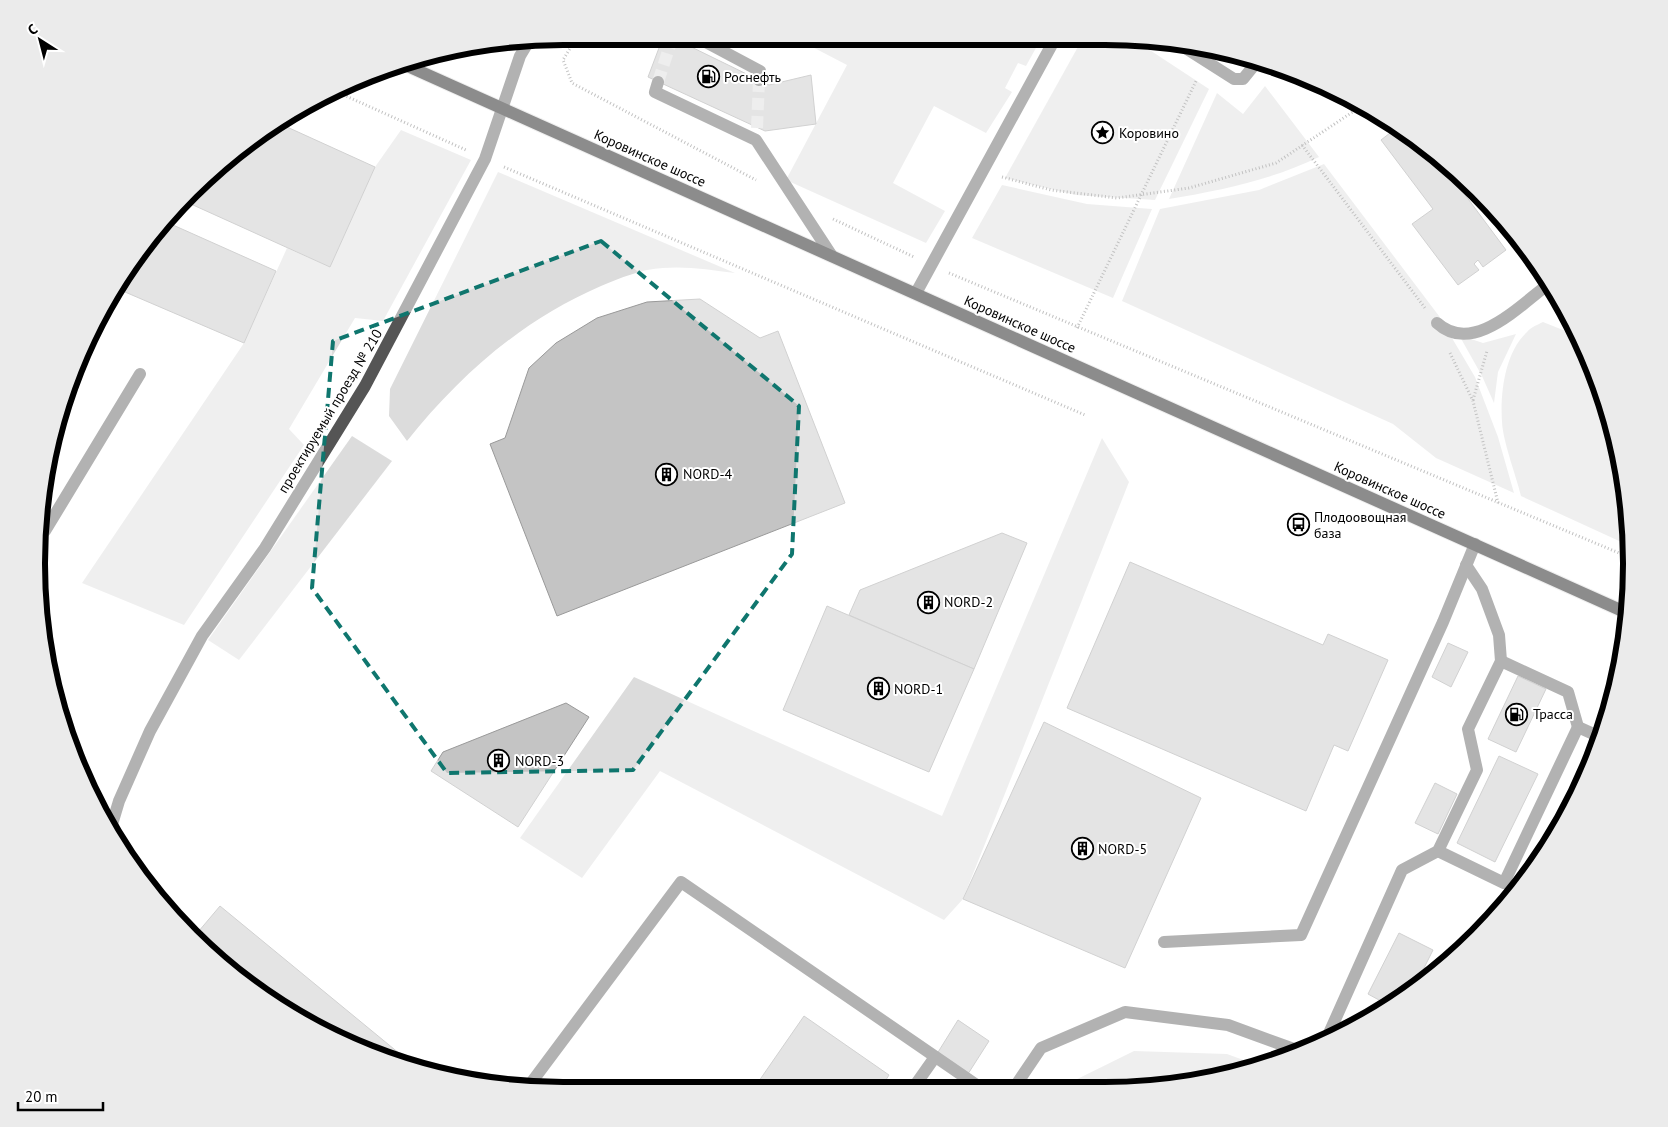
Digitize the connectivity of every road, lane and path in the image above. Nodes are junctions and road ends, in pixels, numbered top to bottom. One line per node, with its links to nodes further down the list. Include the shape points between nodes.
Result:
1 (572, 45): 16 (path, via 563,60 572,83)
2 (711, 45): 9 (street, via 760,71)
3 (1052, 45): 15 (street)
4 (525, 46): 12 (street, проектируемый проезд № 210)
5 (1193, 53): 6 (street)
6 (1205, 60): 7 (street, via 1234,79 1244,79); 17 (path)
7 (1253, 67)
8 (413, 68): 12 (main road, Коровинское шоссе)
9 (759, 80)
10 (658, 82): 19 (street, via 655,92 756,134)
11 (342, 94): 14 (path)
12 (502, 108): 14 (street, проектируемый проезд № 210); 19 (main road, Коровинское шоссе)
13 (1355, 109): 17 (path, via 1276,163 1189,188)
14 (485, 159): 28 (path); 37 (street, проектируемый проезд № 210, via 365,386 265,548 202,636 150,731)
15 (982, 172): 17 (path, via 1052,190 1117,198); 20 (street)
16 (762, 183)
17 (1143, 194): 25 (path)
18 (832, 218): 20 (path)
19 (832, 256): 22 (main road, Коровинское шоссе)
20 (931, 265): 22 (street); 25 (path)
21 (1544, 288): 24 (street)
22 (916, 293): 30 (main road, Коровинское шоссе)
23 (1437, 323): 24 (street, via 1456,335 1467,335)
24 (1494, 324): 27 (path)
25 (1077, 328): 31 (path)
26 (140, 374): 29 (street)
27 (1473, 401)
28 (1085, 414)
29 (46, 529)
30 (1475, 544): 32 (street); 33 (main road, Коровинское шоссе)
31 (1623, 555)
32 (1466, 565): 34 (street, via 1482,589 1499,635); 39 (street, via 1301,935)
33 (1621, 610)
34 (1501, 660): 35 (street, via 1568,692); 38 (street, via 1468,729 1477,770)
35 (1578, 727): 36 (street); 38 (street, via 1504,883)
36 (1594, 734)
37 (113, 821)
38 (1438, 852): 40 (street, via 1402,870)
39 (1164, 942)
40 (1330, 1031)
41 (1290, 1048): 46 (street, via 1228,1025 1126,1012 1041,1048)
42 (935, 1057): 43 (street, via 680,882); 44 (street); 45 (street)
43 (532, 1081)
44 (917, 1082)
45 (974, 1082)
46 (1018, 1082)

